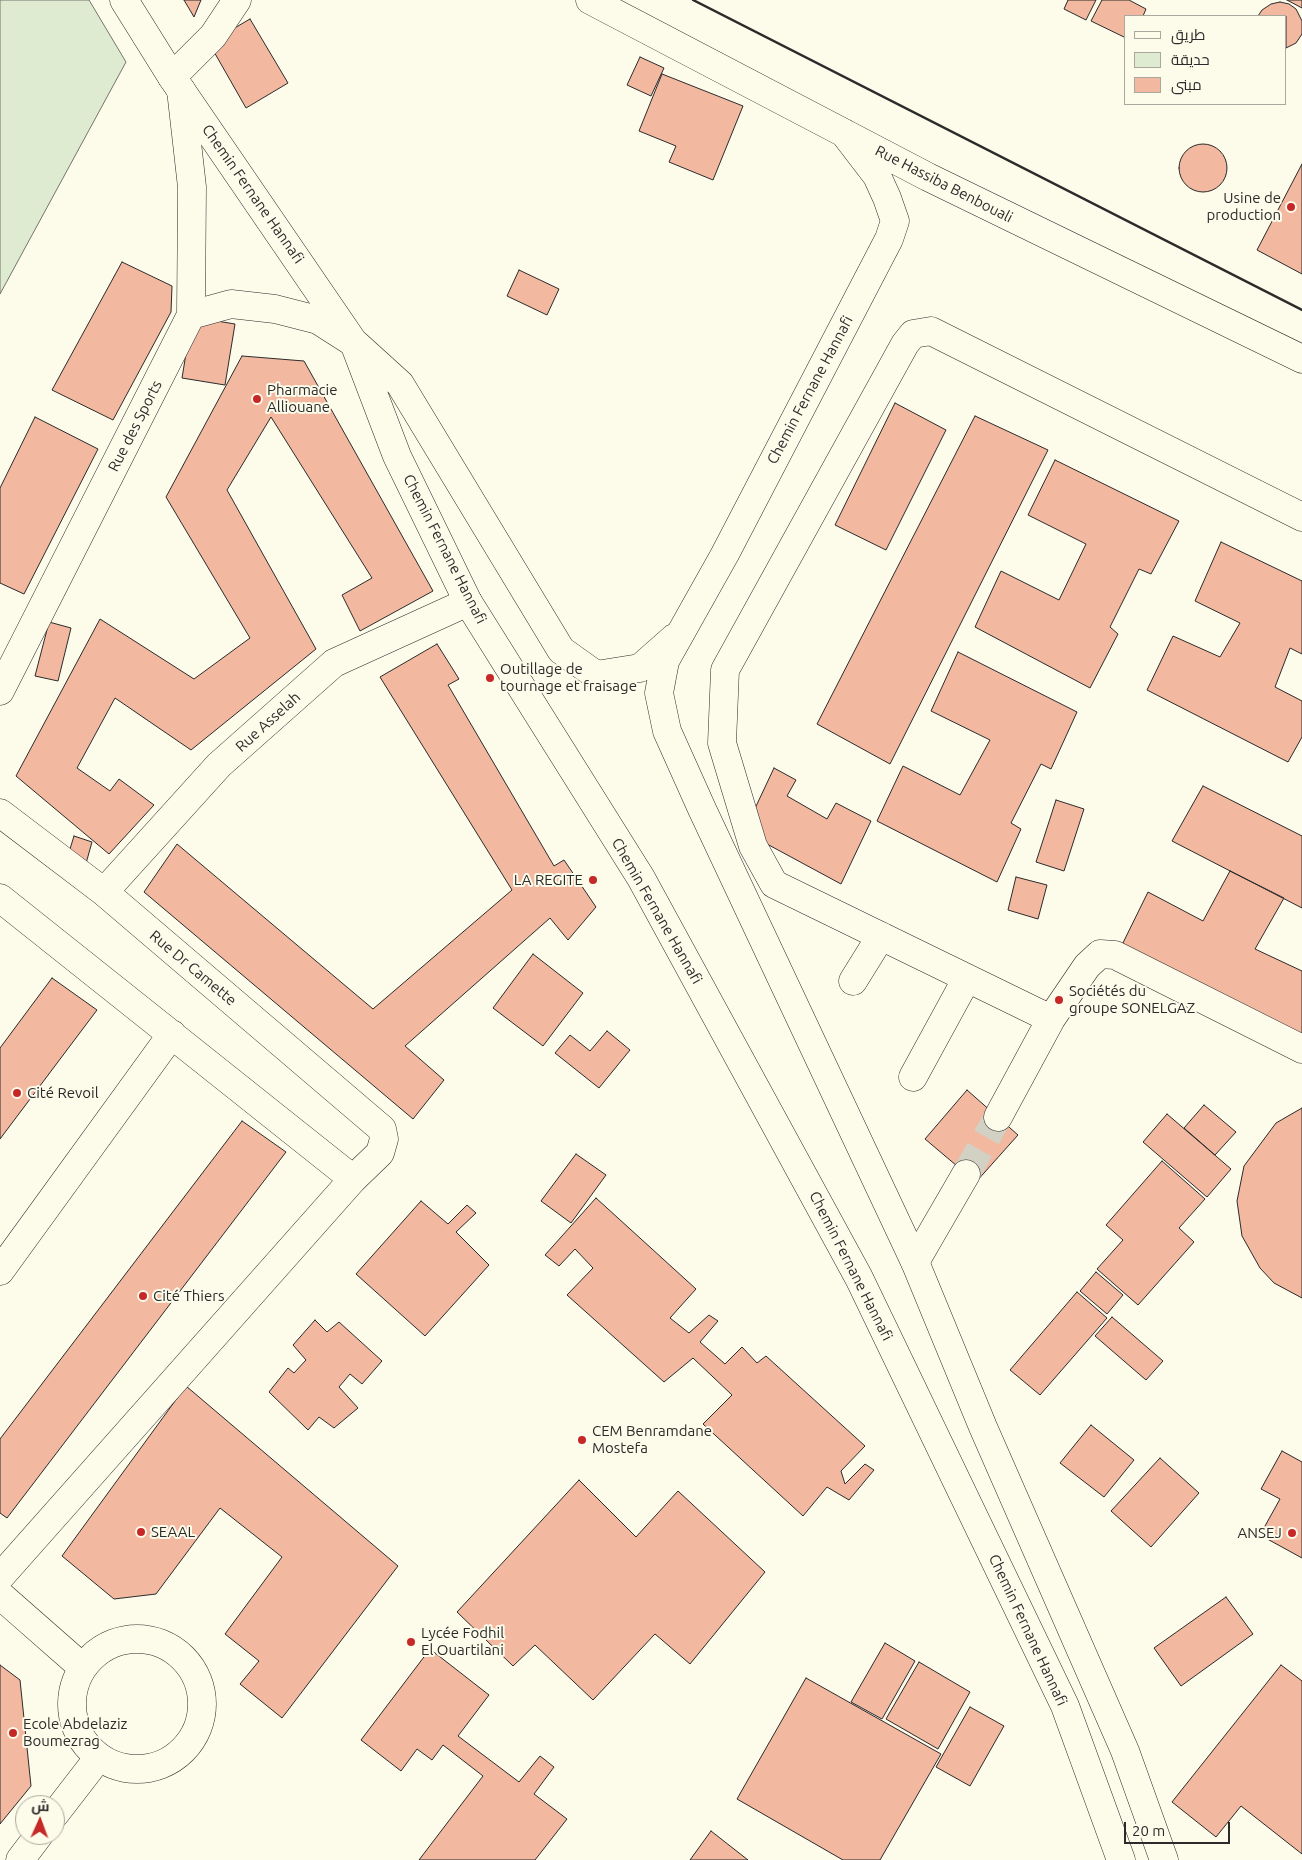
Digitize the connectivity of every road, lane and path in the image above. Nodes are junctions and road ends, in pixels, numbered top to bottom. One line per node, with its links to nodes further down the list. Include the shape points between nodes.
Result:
1 (124, 0): 4 (main road, Chemin Fernane Hannafi)
2 (237, 0): 4 (main road)
3 (590, 0): 5 (main road, Rue Hassiba Benbouali)
4 (176, 84): 6 (main road, via 192,187); 7 (main road, Chemin Fernane Hannafi)
5 (844, 133): 8 (main road, Rue Hassiba Benbouali, via 937,182); 11 (main road, Chemin Fernane Hannafi, via 877,176 895,221 889,239 725,554)
6 (191, 315): 7 (main road, via 231,304 274,310 318,320); 12 (main road, Rue des Sports)
7 (354, 343): 10 (main road, Chemin Fernane Hannafi, via 397,456); 11 (main road, via 400,384 561,650 596,675 640,668)
8 (1302, 359)
9 (1302, 517): 16 (main road, via 930,331 913,334 725,670 723,687 722,742 753,846 774,884)
10 (468, 602): 14 (main road, Rue Asselah, via 334,663 219,766); 35 (main road, Chemin Fernane Hannafi, via 641,878 859,1278 1065,1706)
11 (681, 632): 26 (main road, Chemin Fernane Hannafi, via 665,661 659,693 667,731)
12 (0, 691)
13 (0, 813): 14 (main road, Rue Dr Camette)
14 (104, 892): 25 (main road, Rue Dr Camette, via 382,1129 384,1139 380,1153)
15 (0, 898): 20 (main road)
16 (881, 936): 17 (main road); 18 (main road)
17 (967, 978): 19 (main road); 22 (main road)
18 (854, 981)
19 (1051, 1019): 21 (main road, via 1087,966 1100,954 1115,955); 23 (main road)
20 (172, 1034): 25 (main road); 27 (main road)
21 (1302, 1049)
22 (914, 1077)
23 (998, 1117)
24 (966, 1174): 26 (main road)
25 (353, 1179): 28 (main road)
26 (914, 1262): 36 (main road, Chemin Fernane Hannafi, via 1125,1751)
27 (0, 1271)
28 (0, 1577)
29 (0, 1595): 30 (main road)
30 (82, 1667): 31 (main road, via 71,1697 73,1720 89,1748); 31 (main road, via 98,1650 112,1643 134,1638 157,1641 188,1662 202,1694 201,1717 192,1740 176,1756 156,1767 142,1769 119,1767)
31 (99, 1757): 32 (main road)
32 (65, 1801)
33 (31, 1845): 34 (main road)
34 (20, 1860)
35 (1122, 1860)
36 (1164, 1860)

